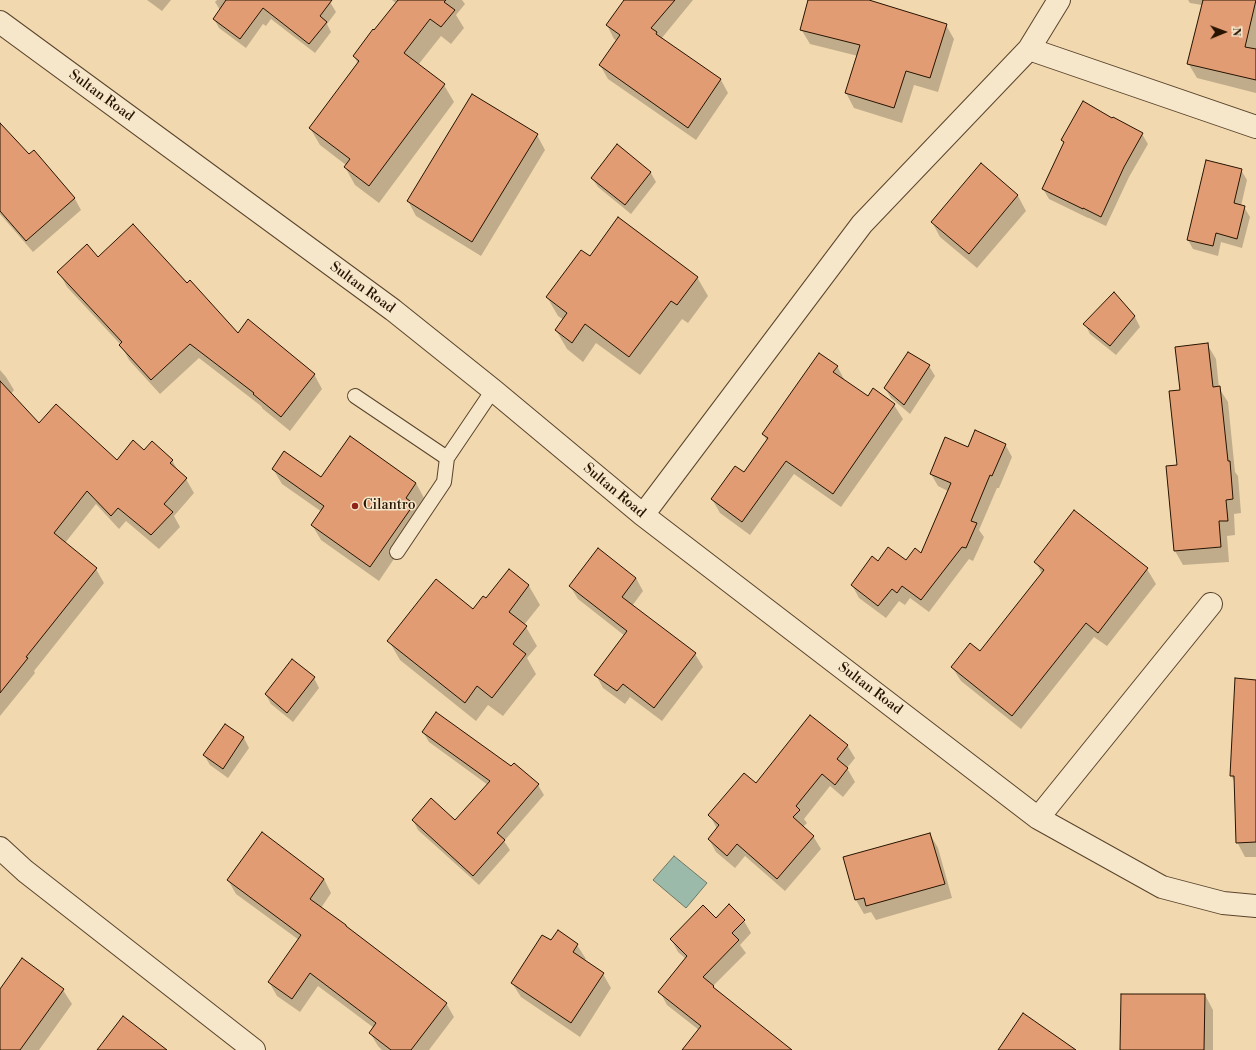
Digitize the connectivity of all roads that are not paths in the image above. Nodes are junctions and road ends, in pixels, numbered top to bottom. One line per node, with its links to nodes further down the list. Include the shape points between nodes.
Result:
1 (1059, 0): 3 (street)
2 (0, 22): 5 (street, Sultan Road, via 393,310)
3 (1028, 49): 4 (street); 8 (street, via 862,224)
4 (1256, 127)
5 (493, 390): 7 (lane); 8 (street, Sultan Road)
6 (355, 396): 7 (lane)
7 (447, 458): 9 (lane, via 444,482)
8 (643, 515): 11 (street, Sultan Road)
9 (398, 552)
10 (1212, 604): 11 (street)
11 (1038, 818): 13 (street, Sultan Road, via 1162,887 1223,903)
12 (0, 848): 14 (street)
13 (1256, 906)
14 (254, 1050)

